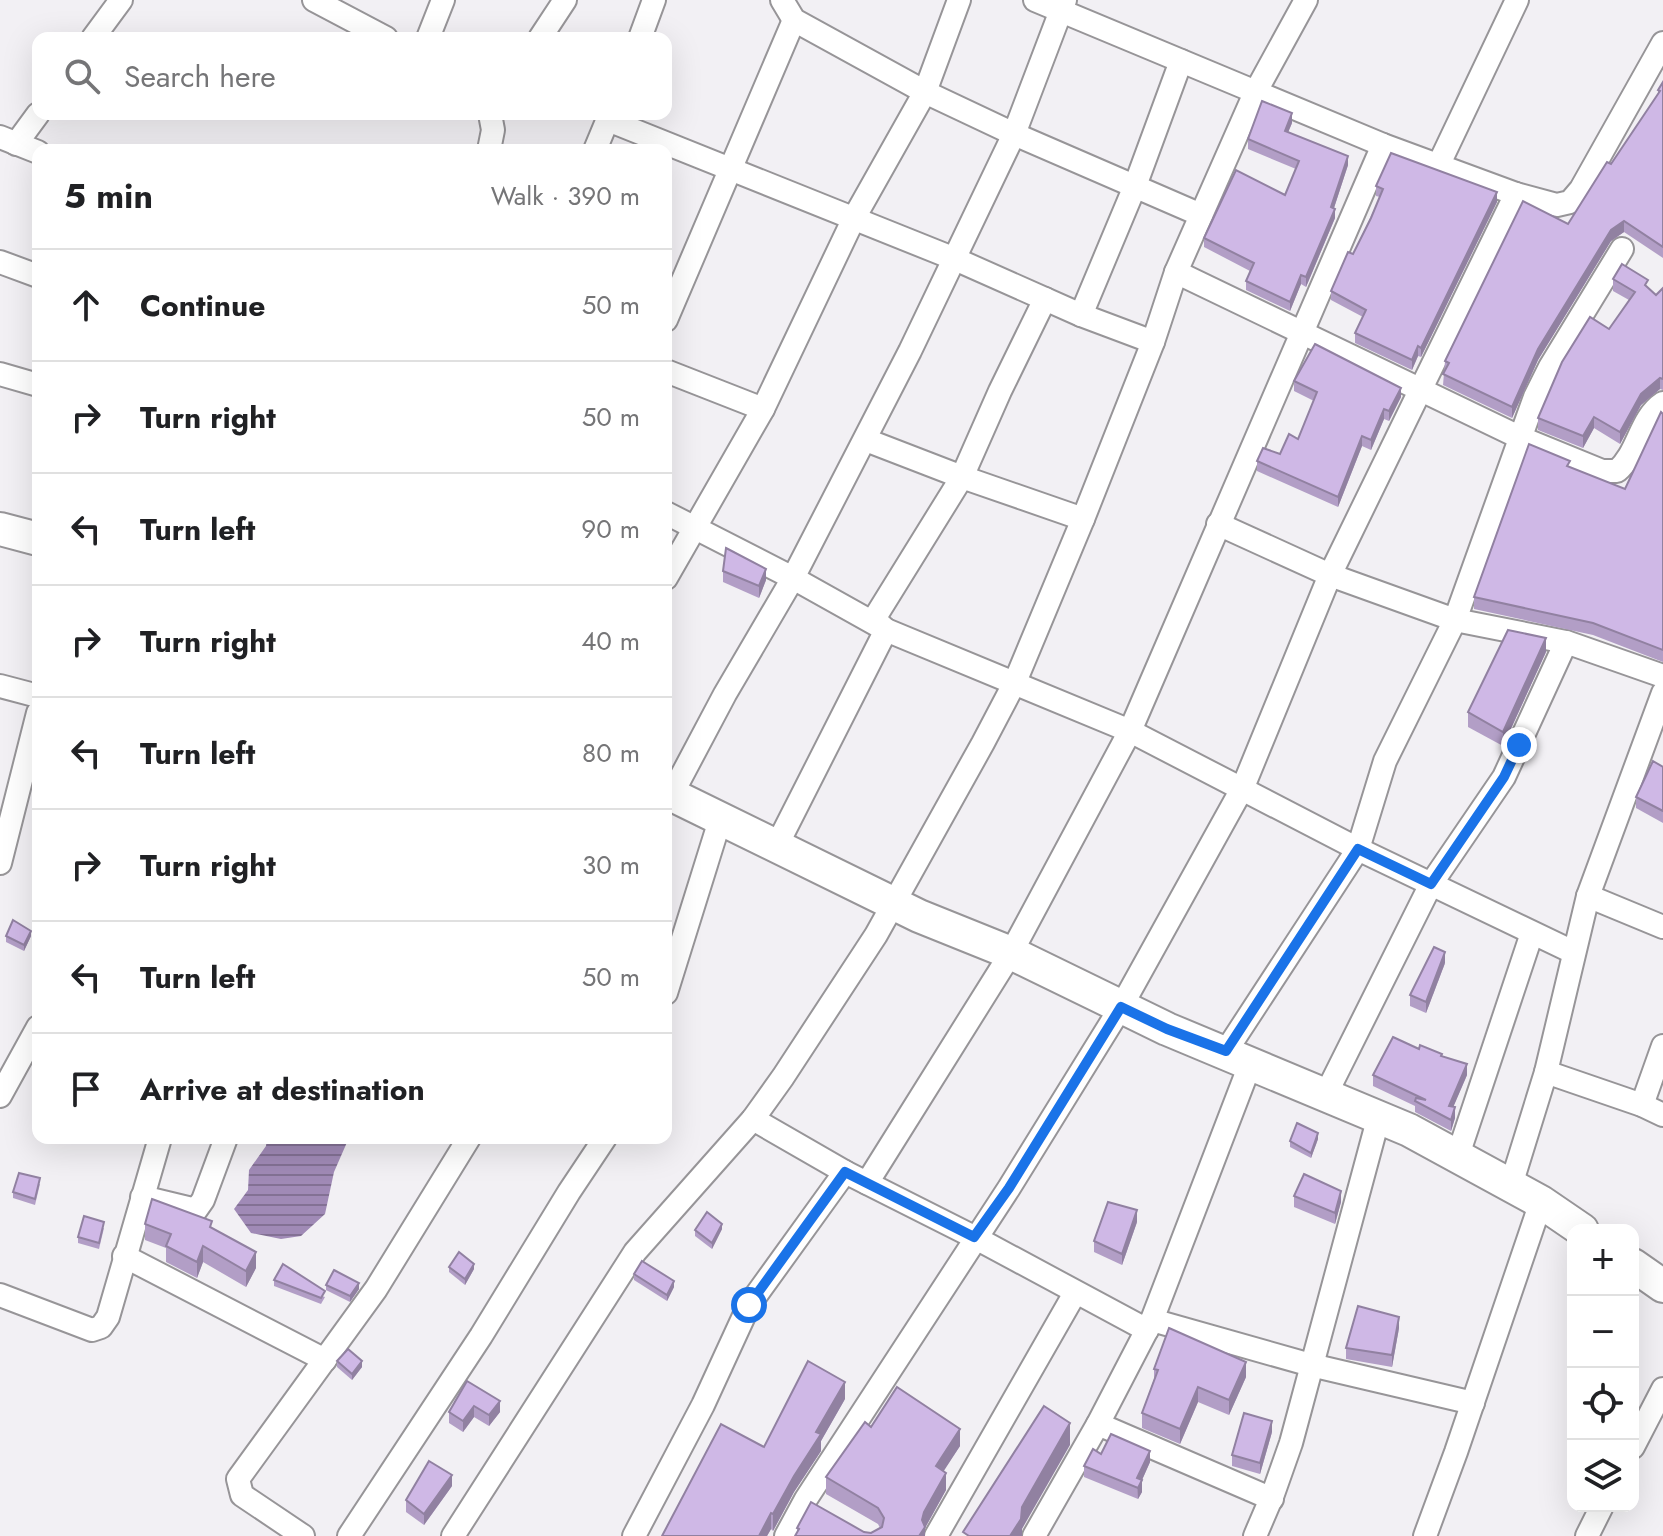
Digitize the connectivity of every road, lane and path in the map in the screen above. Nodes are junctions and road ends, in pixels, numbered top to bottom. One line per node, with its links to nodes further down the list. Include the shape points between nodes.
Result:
1 (121, 0): 13 (street)
2 (314, 0): 14 (street)
3 (443, 0): 15 (street)
4 (565, 0): 16 (street)
5 (654, 0): 17 (street)
6 (782, 0): 12 (street)
7 (959, 0): 20 (street)
8 (1035, 0): 11 (street)
9 (1306, 0): 21 (street)
10 (1517, 0): 32 (street)
11 (1062, 6): 19 (street); 26 (street)
12 (794, 20): 20 (street); 33 (street)
13 (97, 32)
14 (375, 32)
15 (430, 32)
16 (544, 32)
17 (642, 32)
18 (1663, 43): 35 (street, via 1570,202 1557,205)
19 (1181, 61): 21 (street); 34 (street)
20 (925, 92): 26 (street); 37 (street)
21 (1255, 93): 30 (street); 36 (street)
22 (32, 119): 27 (street)
23 (491, 120): 28 (street)
24 (608, 120): 29 (street)
25 (616, 120): 33 (street)
26 (1014, 134): 34 (street); 39 (street)
27 (8, 140): 31 (street)
28 (490, 144)
29 (598, 144)
30 (1383, 145): 32 (street); 46 (street)
31 (32, 150)
32 (1438, 166): 35 (street)
33 (731, 168): 37 (street); 44 (street)
34 (1135, 186): 36 (street); 45 (street)
35 (1516, 194): 51 (street)
36 (1201, 215): 41 (street)
37 (854, 218): 39 (street); 53 (street)
38 (1622, 249): 54 (street, via 1550,367)
39 (955, 259): 43 (street); 55 (street)
40 (0, 262): 42 (street)
41 (1176, 272): 46 (street); 47 (street)
42 (32, 274)
43 (1045, 299): 45 (street); 56 (street)
44 (672, 306)
45 (1081, 315): 47 (street)
46 (1302, 334): 51 (street); 59 (street)
47 (1153, 342): 58 (street)
48 (672, 373): 53 (street)
49 (0, 374): 50 (street)
50 (32, 383)
51 (1419, 388): 54 (street); 64 (street)
52 (1663, 403): 54 (street, via 1644,423 1634,449 1617,471 1602,471)
53 (763, 409): 60 (street)
54 (1519, 437): 66 (street)
55 (866, 440): 56 (street); 65 (street)
56 (962, 477): 58 (street); 67 (street, via 874,619)
57 (672, 516): 60 (street)
58 (1083, 519): 70 (street)
59 (1218, 524): 64 (street); 74 (street)
60 (693, 527): 63 (street); 65 (street)
61 (0, 529): 62 (street)
62 (32, 537)
63 (672, 567)
64 (1330, 575): 66 (street); 76 (street)
65 (793, 578): 67 (street); 77 (street)
66 (1455, 620): 68 (street); 82 (street, via 1385,761)
67 (886, 630): 70 (street); 81 (street)
68 (1566, 642): 69 (street); 84 (street, via 1504,777)
69 (1663, 676)
70 (1015, 682): 74 (street); 86 (street)
71 (0, 686): 73 (street)
72 (1663, 693): 85 (street)
73 (32, 694)
74 (1130, 731): 76 (street); 90 (street)
75 (32, 733): 80 (street)
76 (1243, 787): 82 (street); 92 (street)
77 (672, 788)
78 (672, 795): 79 (street)
79 (720, 820): 81 (street); 91 (street)
80 (5, 824): 83 (street)
81 (776, 847): 86 (street)
82 (1358, 849): 84 (street); 95 (street)
83 (0, 863)
84 (1431, 884): 88 (street); 97 (street)
85 (1588, 896): 87 (street); 89 (street)
86 (893, 903): 90 (street); 102 (street)
87 (1663, 927)
88 (1532, 933): 89 (street); 107 (street)
89 (1573, 952): 96 (street)
90 (1011, 953): 92 (street); 109 (street)
91 (672, 974)
92 (1121, 1007): 95 (street); 114 (street)
93 (32, 1038): 98 (street)
94 (1663, 1046): 99 (street)
95 (1238, 1057): 97 (street); 120 (street)
96 (1546, 1072): 99 (street); 110 (street)
97 (1326, 1094): 101 (street)
98 (0, 1096)
99 (1642, 1105): 100 (street)
100 (1663, 1115)
101 (1379, 1116): 107 (street); 122 (street)
102 (753, 1119): 108 (street); 132 (street, via 635,1252)
103 (158, 1144): 111 (street)
104 (224, 1144): 111 (street, via 196,1210)
105 (459, 1144): 121 (street, via 445,1180)
106 (601, 1144): 131 (street)
107 (1458, 1155): 110 (street)
108 (845, 1172): 109 (street); 133 (street, via 749,1305)
109 (867, 1183): 114 (street)
110 (1511, 1185): 112 (street)
111 (142, 1197): 115 (street)
112 (1541, 1202): 113 (street); 124 (street)
113 (1573, 1224)
114 (974, 1237): 118 (street); 134 (street, via 812,1503)
115 (124, 1256): 119 (street, via 108,1317 92,1330); 121 (street)
116 (1639, 1269): 117 (street)
117 (1663, 1286)
118 (1075, 1293): 120 (street); 135 (street)
119 (0, 1295)
120 (1149, 1325): 122 (street); 125 (street)
121 (325, 1360): 130 (street, via 238,1479 242,1495)
122 (1311, 1365): 124 (street); 127 (street)
123 (1663, 1389): 126 (street)
124 (1473, 1403): 137 (street)
125 (1098, 1424): 127 (street); 129 (street)
126 (1637, 1440)
127 (1272, 1499): 136 (street)
128 (1599, 1512): 138 (street)
129 (1038, 1535)
130 (303, 1536)
131 (349, 1536)
132 (453, 1536)
133 (634, 1536)
134 (786, 1536)
135 (936, 1536)
136 (1255, 1536)
137 (1425, 1536)
138 (1587, 1536)

